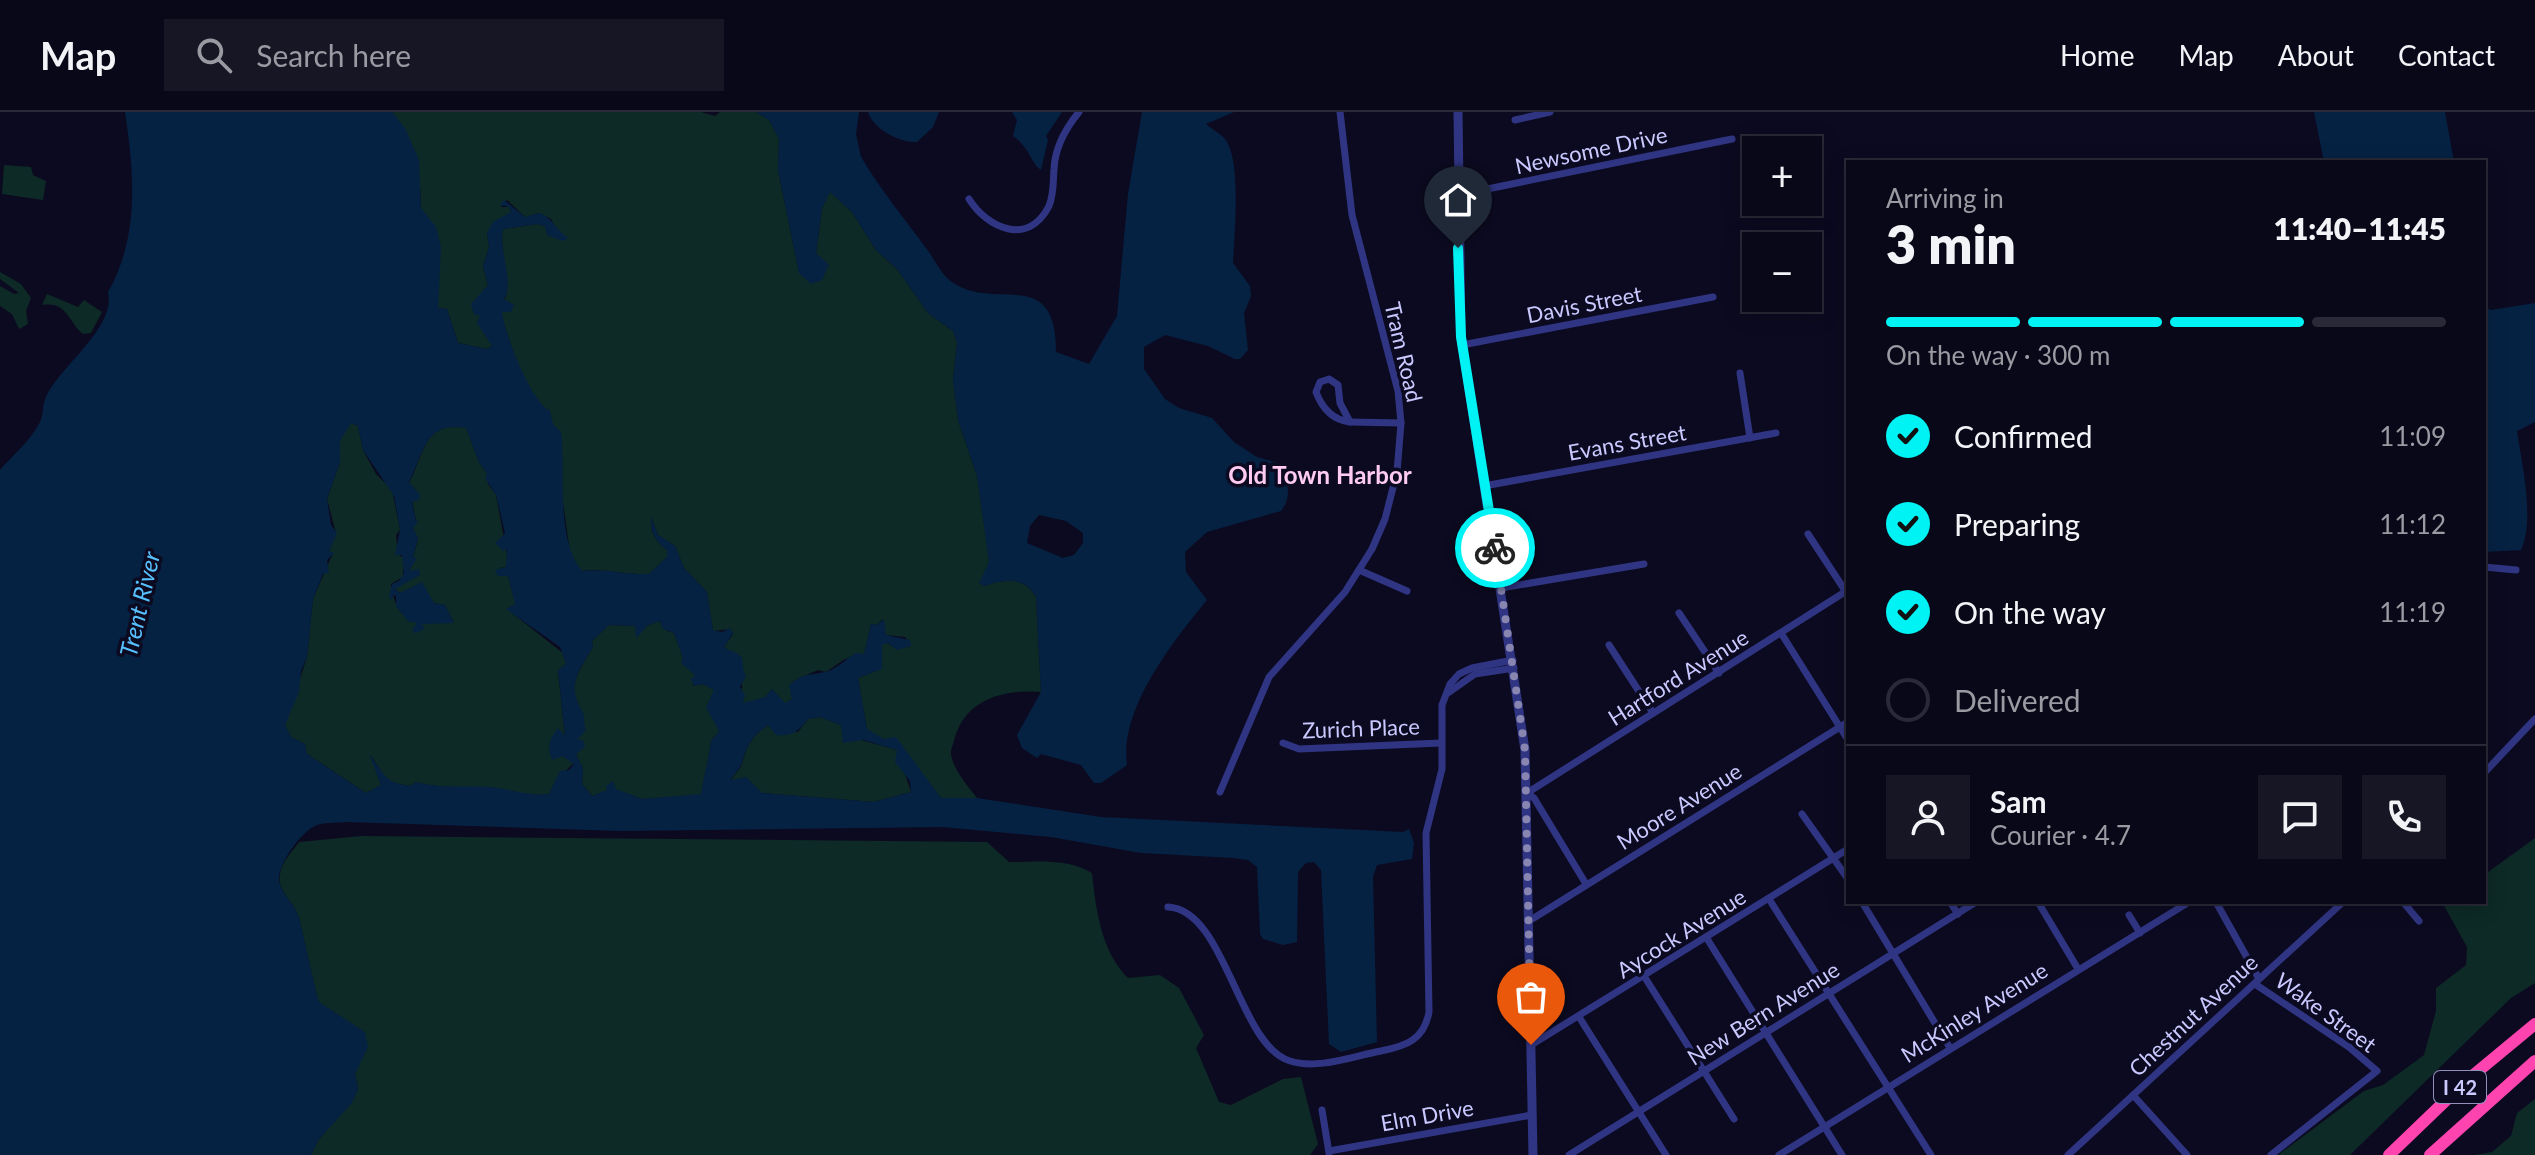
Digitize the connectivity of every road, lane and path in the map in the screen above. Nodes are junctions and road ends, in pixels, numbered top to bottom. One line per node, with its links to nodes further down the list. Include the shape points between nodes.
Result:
1 (1079, 112): 8 (street, via 1061,139 1050,203 1037,220 1016,229 997,227 980,216)
2 (1340, 112): 13 (street, Tram Road, via 1352,215 1395,375)
3 (1458, 112): 7 (street)
4 (1550, 112): 5 (street)
5 (1515, 120)
6 (1732, 139): 7 (street, Newsome Drive)
7 (1458, 195): 10 (street)
8 (969, 199)
9 (1713, 297): 10 (street, Davis Street)
10 (1462, 345): 16 (street)
11 (1740, 373): 15 (street)
12 (1350, 422): 12 (street, via 1337,420 1320,402 1320,382 1329,379 1338,385); 13 (street)
13 (1401, 423): 20 (street, Tram Road, via 1389,503)
14 (1776, 433): 15 (street, Evans Street)
15 (1750, 438): 16 (street, Evans Street)
16 (1484, 486): 22 (street)
17 (1808, 534): 23 (street)
18 (1644, 564): 22 (street)
19 (2486, 567): 21 (street)
20 (1359, 570): 24 (street); 39 (street, Tram Road, via 1269,677)
21 (2516, 570)
22 (1501, 588): 29 (street)
23 (1846, 590)
24 (1407, 591)
25 (1846, 592): 27 (street, Hartford Avenue)
26 (1679, 613): 30 (street)
27 (1781, 633): 30 (street, Hartford Avenue); 34 (street)
28 (1609, 645): 31 (street)
29 (1513, 664): 37 (street, via 1459,674 1450,684 1440,717); 40 (street)
30 (1719, 673): 31 (street, Hartford Avenue)
31 (1653, 713): 40 (street, Hartford Avenue)
32 (2535, 719): 38 (street)
33 (1846, 723): 34 (street, Moore Avenue)
34 (1840, 727): 35 (street); 45 (street, Moore Avenue)
35 (1846, 737)
36 (1283, 743): 37 (street, Zurich Place, via 1299,749)
37 (1441, 743): 55 (street, via 1442,769 1426,833 1429,1012 1427,1024 1411,1043 1315,1064 1287,1061 1261,1038 1204,931)
38 (2486, 771)
39 (1220, 792)
40 (1527, 793): 45 (street); 58 (street)
41 (1802, 814): 43 (street)
42 (1846, 850): 43 (street, Aycock Avenue)
43 (1834, 858): 44 (street); 46 (street, Aycock Avenue)
44 (1846, 876)
45 (1586, 884): 58 (street, Moore Avenue)
46 (1769, 899): 61 (street, Aycock Avenue); 66 (street)
47 (1863, 904): 62 (street)
48 (1951, 904): 56 (street)
49 (1973, 904): 56 (street, New Bern Avenue)
50 (2039, 904): 63 (street)
51 (2186, 904): 60 (street, McKinley Avenue)
52 (2217, 904): 65 (street, Wake Street)
53 (2341, 904): 65 (street, Chestnut Avenue)
54 (2405, 904): 59 (street)
55 (1168, 907)
56 (1958, 914): 62 (street, New Bern Avenue)
57 (2129, 915): 60 (street)
58 (1529, 921): 70 (street)
59 (2419, 921)
60 (2140, 933): 63 (street, McKinley Avenue)
61 (1706, 937): 64 (street, Aycock Avenue); 69 (street)
62 (1894, 953): 66 (street, New Bern Avenue); 71 (street)
63 (2078, 969): 71 (street, McKinley Avenue)
64 (1644, 976): 67 (street, Aycock Avenue); 73 (street)
65 (2257, 982): 75 (street, Chestnut Avenue); 90 (street, Wake Street, via 2377,1071)
66 (1829, 993): 69 (street, New Bern Avenue); 74 (street)
67 (1579, 1017): 70 (street, Aycock Avenue); 77 (street)
68 (2535, 1024): 91 (highway, I 42)
69 (1766, 1033): 73 (street, New Bern Avenue); 80 (street)
70 (1531, 1045): 78 (street)
71 (1950, 1048): 74 (street, McKinley Avenue)
72 (2535, 1061): 92 (highway)
73 (1705, 1071): 77 (street, New Bern Avenue); 79 (street)
74 (1888, 1087): 80 (street, McKinley Avenue); 87 (street)
75 (2133, 1095): 88 (street, Chestnut Avenue); 89 (street)
76 (1322, 1110): 81 (street)
77 (1639, 1112): 83 (street, New Bern Avenue); 84 (street)
78 (1532, 1115): 81 (street, Elm Drive); 82 (street)
79 (1734, 1119)
80 (1825, 1127): 85 (street, McKinley Avenue); 86 (street)
81 (1329, 1153)
82 (1533, 1155)
83 (1569, 1155)
84 (1666, 1155)
85 (1779, 1155)
86 (1842, 1155)
87 (1931, 1155)
88 (2068, 1155)
89 (2187, 1155)
90 (2271, 1155)
91 (2389, 1155)
92 (2430, 1155)

